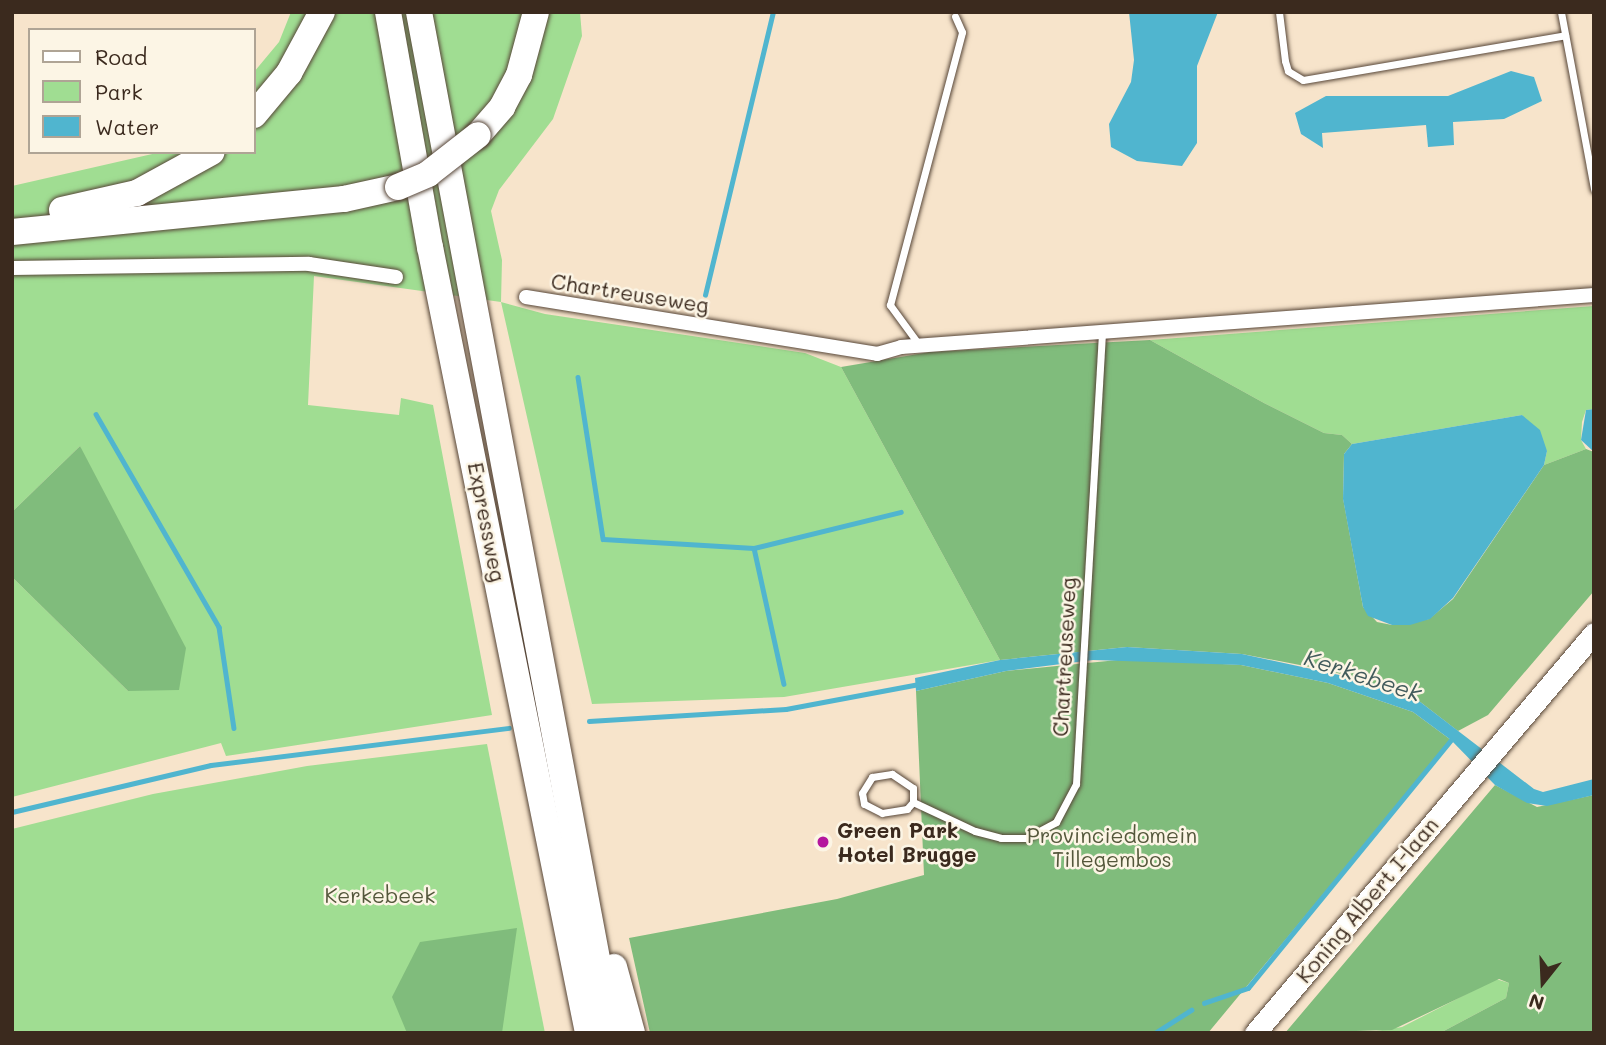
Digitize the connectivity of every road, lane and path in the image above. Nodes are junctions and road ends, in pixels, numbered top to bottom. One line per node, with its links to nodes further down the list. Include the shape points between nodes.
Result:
1 (322, 12): 9 (highway, via 289,73)
2 (388, 12): 24 (highway, Expressweg)
3 (419, 12): 23 (highway, Expressweg)
4 (536, 12): 14 (highway, bridge, via 519,75 502,107 478,135 428,174 398,187 344,199)
5 (1279, 12): 8 (lane, via 1288,71 1303,80)
6 (1561, 12): 8 (lane)
7 (955, 16): 20 (lane, via 962,32 890,305)
8 (1565, 35): 11 (lane)
9 (256, 113)
10 (208, 154): 13 (highway, via 137,193 96,205)
11 (1591, 169): 12 (lane)
12 (1594, 189)
13 (12, 216)
14 (12, 232)
15 (12, 268): 16 (street, via 309,264)
16 (396, 277)
17 (1594, 295): 19 (street, Chartreuseweg)
18 (526, 298): 20 (street, Chartreuseweg, via 877,354)
19 (1102, 334): 20 (street, Chartreuseweg); 22 (lane, Chartreuseweg, via 1076,784 1056,822 1026,838 975,831)
20 (920, 347)
21 (1594, 633): 29 (main road, Koning Albert I-laan)
22 (913, 802): 22 (lane, via 913,788 892,774 872,777 862,793 864,804 882,813 906,809)
23 (586, 885): 27 (highway, Expressweg); 28 (highway)
24 (565, 922): 25 (highway); 26 (highway, Expressweg)
25 (569, 1033)
26 (588, 1033)
27 (611, 1033)
28 (632, 1033)
29 (1255, 1033)

